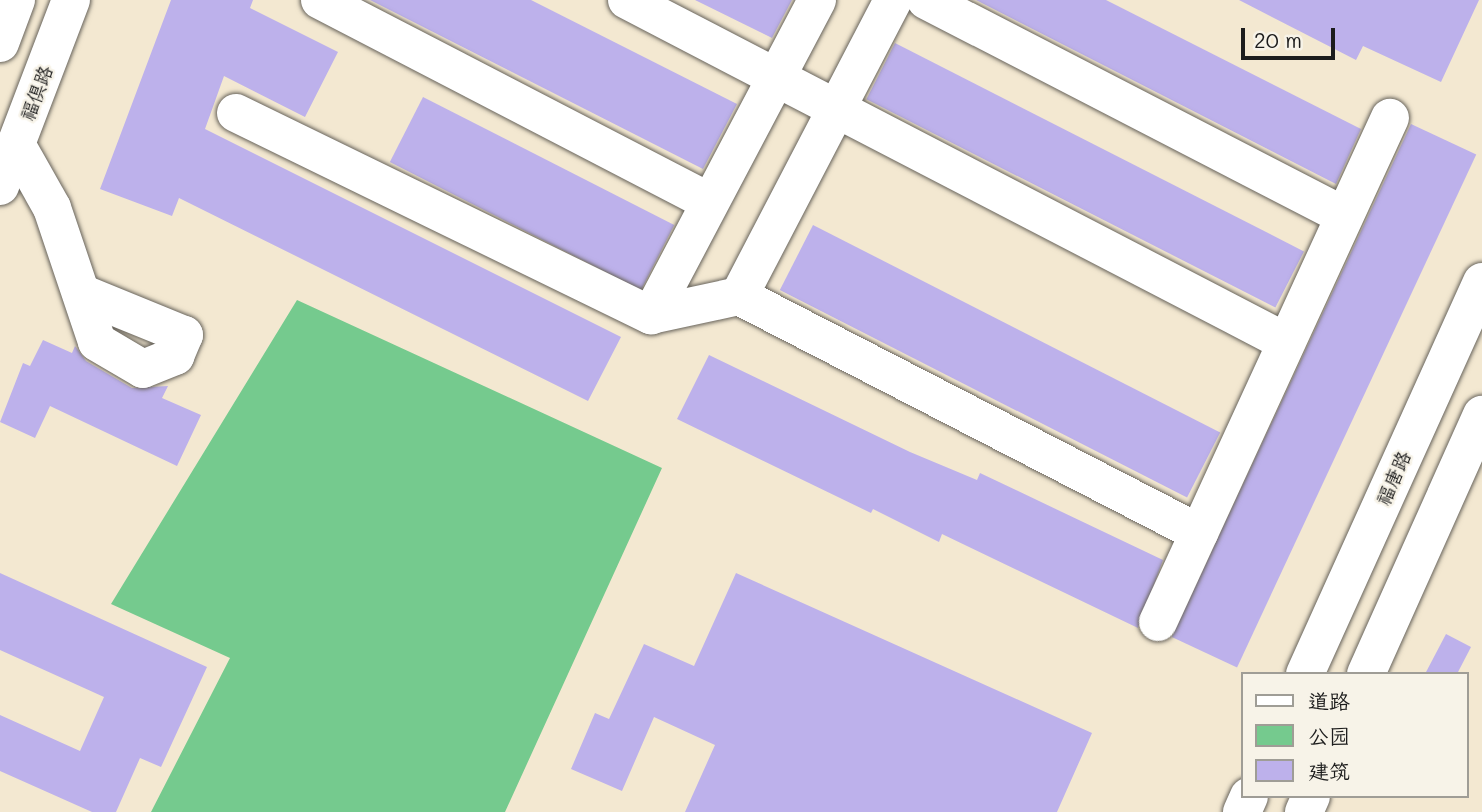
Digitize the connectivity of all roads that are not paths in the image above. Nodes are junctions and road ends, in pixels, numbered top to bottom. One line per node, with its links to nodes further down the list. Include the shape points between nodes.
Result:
1 (16, 0): 8 (street)
2 (71, 0): 13 (street, 福俱路)
3 (320, 0): 15 (street)
4 (627, 0): 9 (street)
5 (817, 0): 9 (street)
6 (892, 0): 10 (street)
7 (926, 0): 16 (street)
8 (0, 43)
9 (775, 79): 10 (street); 15 (street)
10 (835, 111): 19 (street); 21 (street)
11 (236, 113): 20 (street)
12 (1390, 118): 16 (street)
13 (16, 144): 14 (street, 福俱路); 18 (street, via 52,208)
14 (0, 186)
15 (710, 202): 20 (street)
16 (1343, 215): 21 (street)
17 (1482, 282): 25 (street, 福唐路)
18 (81, 293)
19 (739, 296): 20 (street); 23 (street)
20 (651, 315)
21 (1286, 342): 23 (street)
22 (1482, 415): 26 (street)
23 (1199, 533): 24 (street)
24 (1158, 622)
25 (1306, 672)
26 (1367, 672)

